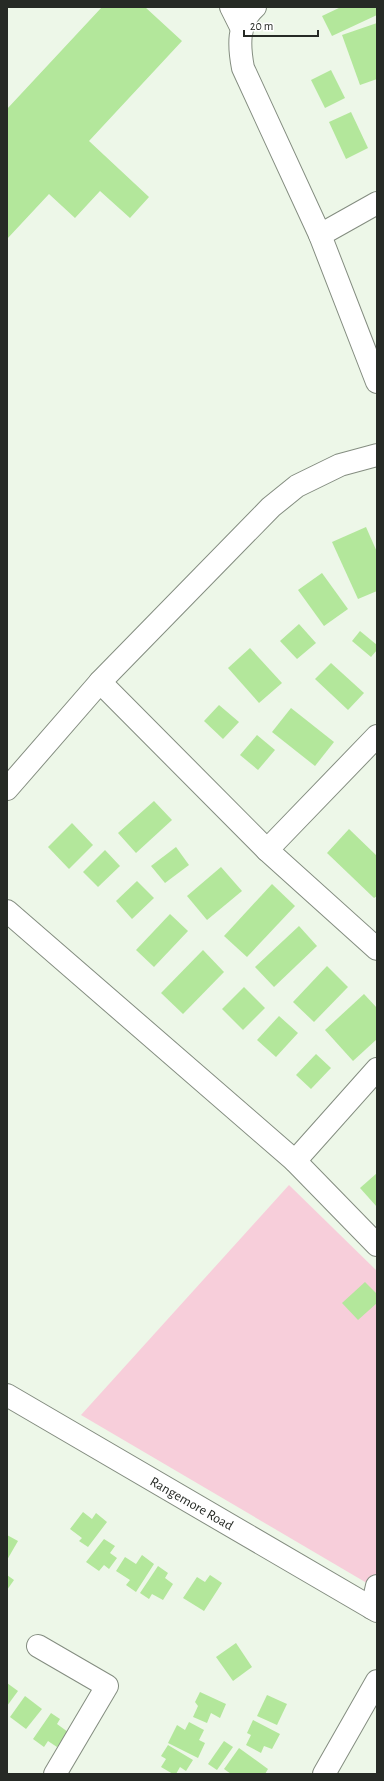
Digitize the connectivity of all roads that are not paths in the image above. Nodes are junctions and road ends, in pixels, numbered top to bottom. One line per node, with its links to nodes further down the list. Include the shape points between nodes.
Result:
1 (231, 7): 3 (street)
2 (254, 7): 3 (street)
3 (242, 27): 5 (street, via 240,50 243,68)
4 (377, 202): 5 (street)
5 (320, 235): 6 (street)
6 (377, 382)
7 (377, 455): 8 (street, via 340,465 297,486 271,506)
8 (100, 682): 10 (street); 11 (street)
9 (377, 736): 11 (street)
10 (7, 788)
11 (267, 850): 13 (street)
12 (7, 910): 15 (street)
13 (377, 950)
14 (377, 1069): 15 (street)
15 (295, 1161): 16 (street)
16 (377, 1245)
17 (7, 1396): 19 (street, Rangemore Road)
18 (377, 1586): 19 (street)
19 (375, 1609)
20 (38, 1646): 22 (street, via 107,1686)
21 (377, 1681): 23 (street)
22 (55, 1774)
23 (324, 1774)

